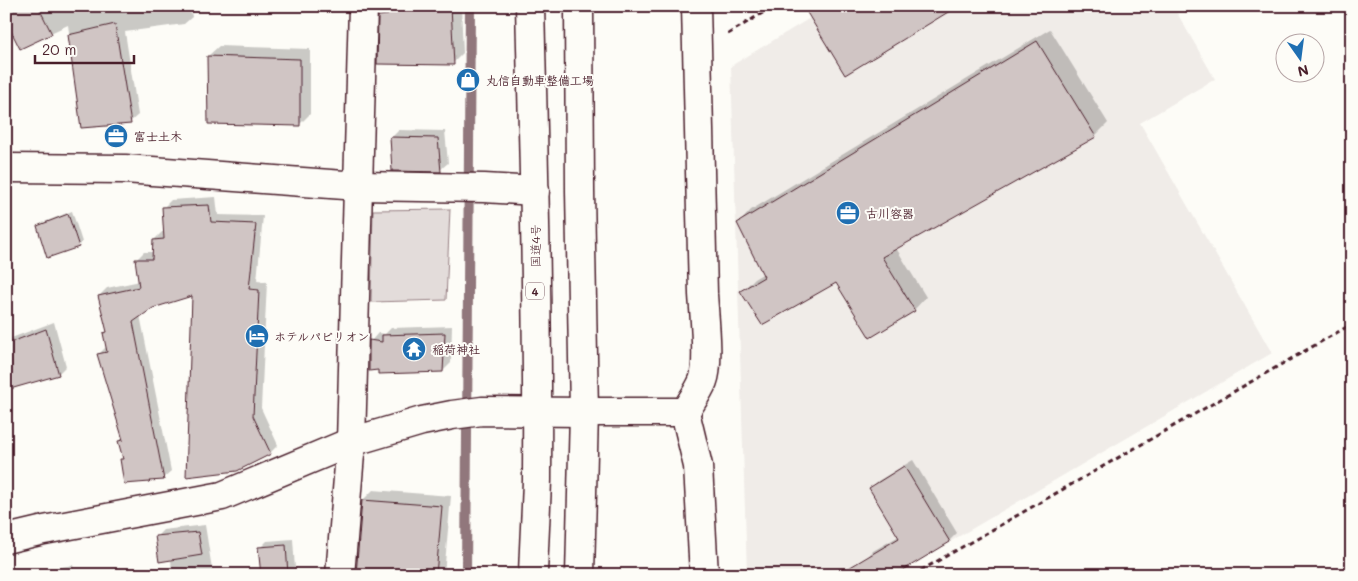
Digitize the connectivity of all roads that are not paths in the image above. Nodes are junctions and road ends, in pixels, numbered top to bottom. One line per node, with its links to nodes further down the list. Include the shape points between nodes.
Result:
1 (363, 6): 6 (main road)
2 (530, 6): 7 (main road, 国道4号 / 4)
3 (579, 6): 9 (main road)
4 (696, 6): 10 (main road, via 706,363 704,380)
5 (6, 168): 6 (main road, via 125,169)
6 (358, 186): 7 (main road); 11 (main road)
7 (534, 191): 8 (main road, 国道4号 / 4)
8 (536, 411): 9 (main road); 11 (main road, via 482,411 452,415); 14 (main road, 国道4号 / 4)
9 (584, 412): 10 (main road); 15 (main road)
10 (685, 412): 16 (main road, via 698,466)
11 (351, 442): 12 (main road, via 222,496); 13 (main road)
12 (6, 539)
13 (340, 575)
14 (533, 575)
15 (580, 575)
16 (704, 575)

